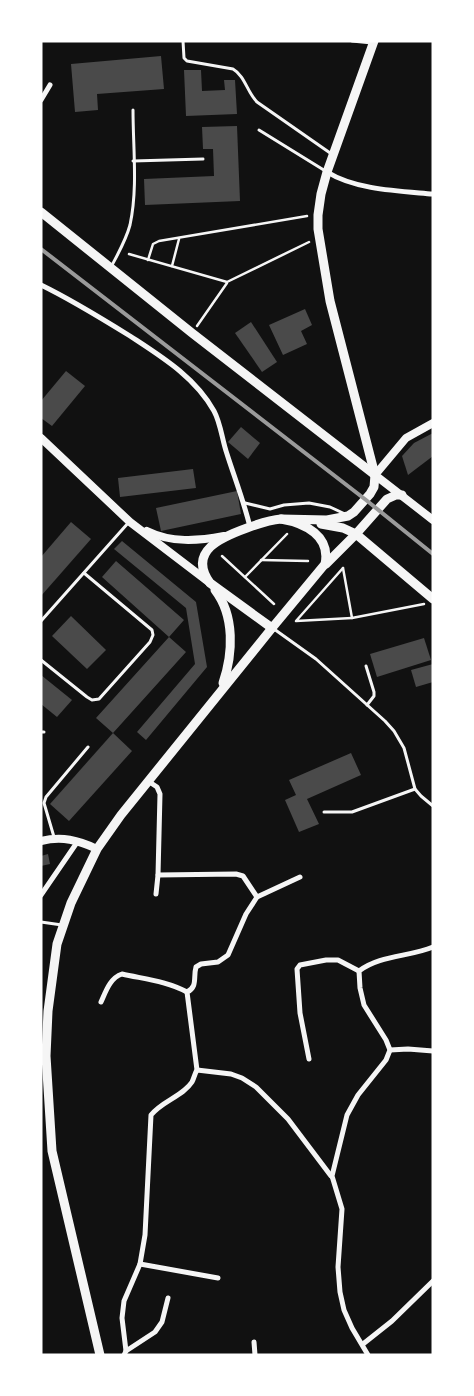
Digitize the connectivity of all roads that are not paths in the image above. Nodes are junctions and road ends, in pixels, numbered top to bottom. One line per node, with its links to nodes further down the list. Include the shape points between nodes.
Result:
1 (183, 41): 8 (lane, via 187,61 240,72 252,98)
2 (352, 41): 3 (lane)
3 (373, 42): 8 (main road)
4 (50, 85): 5 (street)
5 (41, 100)
6 (133, 110): 10 (lane)
7 (259, 130): 11 (lane)
8 (333, 155): 11 (main road)
9 (203, 159): 10 (lane)
10 (133, 160): 14 (lane, via 134,198 130,226)
11 (327, 172): 12 (street, via 339,180 360,185); 18 (main road, via 318,215 321,248 330,301)
12 (433, 194)
13 (41, 212): 14 (main road)
14 (111, 268): 18 (main road)
15 (41, 285): 20 (street, via 103,319 190,379 218,419 226,453)
16 (433, 423): 18 (street, via 406,438)
17 (41, 438): 24 (street)
18 (375, 476): 19 (street); 21 (main road, via 370,494)
19 (402, 495): 23 (street); 26 (main road, via 387,499)
20 (245, 502): 21 (lane, via 270,509 309,503 330,506); 25 (street)
21 (348, 516): 22 (main road, via 327,520)
22 (281, 519): 25 (main road); 26 (main road, via 333,526); 28 (main road, via 304,526 322,540 327,551)
23 (433, 520)
24 (130, 522): 27 (street, via 155,535 176,540); 29 (lane); 30 (street)
25 (250, 527): 27 (main road)
26 (356, 534): 28 (main road); 31 (main road)
27 (224, 536): 30 (main road, via 212,544 203,560 205,576)
28 (326, 564): 33 (main road)
29 (84, 573): 32 (lane); 34 (lane, via 154,635 99,699 87,698)
30 (210, 583): 33 (main road); 36 (main road, via 223,602 228,620 230,652)
31 (432, 598)
32 (41, 621)
33 (272, 628): 36 (main road); 37 (lane, via 316,659)
34 (41, 660)
35 (366, 666): 37 (lane, via 374,692)
36 (222, 688): 39 (main road)
37 (367, 705): 40 (lane, via 394,731 404,748)
38 (88, 747): 43 (lane, via 46,797 44,803)
39 (148, 780): 46 (main road); 47 (street, via 160,794)
40 (415, 789): 41 (lane); 42 (lane, via 352,812)
41 (433, 806)
42 (324, 812)
43 (54, 838): 44 (street); 45 (street)
44 (41, 841)
45 (78, 841): 46 (street); 50 (street)
46 (97, 849): 53 (main road)
47 (158, 875): 49 (street); 51 (street, via 236,874 243,876)
48 (300, 877): 51 (street)
49 (156, 894)
50 (41, 895)
51 (257, 897): 56 (street, via 228,955 218,962 196,967 195,984)
52 (41, 922): 53 (lane)
53 (62, 926): 70 (main road, via 48,1011 48,1110 52,1151)
54 (433, 947): 55 (street, via 376,961)
55 (359, 971): 58 (street, via 364,1005); 60 (street, via 338,960 300,965 297,969 300,1014)
56 (187, 992): 57 (street, via 164,983 122,974 110,983); 61 (street)
57 (101, 1002)
58 (390, 1050): 59 (street); 62 (street, via 347,1115)
59 (433, 1051)
60 (309, 1059)
61 (197, 1070): 62 (street, via 231,1074 256,1087 288,1119); 63 (street, via 184,1090 151,1115 145,1235)
62 (332, 1176): 68 (street, via 342,1209 338,1267 340,1292 344,1310)
63 (140, 1264): 64 (street); 69 (street, via 124,1301)
64 (218, 1278)
65 (433, 1281): 68 (street)
66 (168, 1298): 69 (street, via 162,1322 155,1332)
67 (254, 1342): 71 (street)
68 (363, 1344): 72 (street)
69 (125, 1353)
70 (100, 1355)
71 (255, 1355)
72 (368, 1355)

